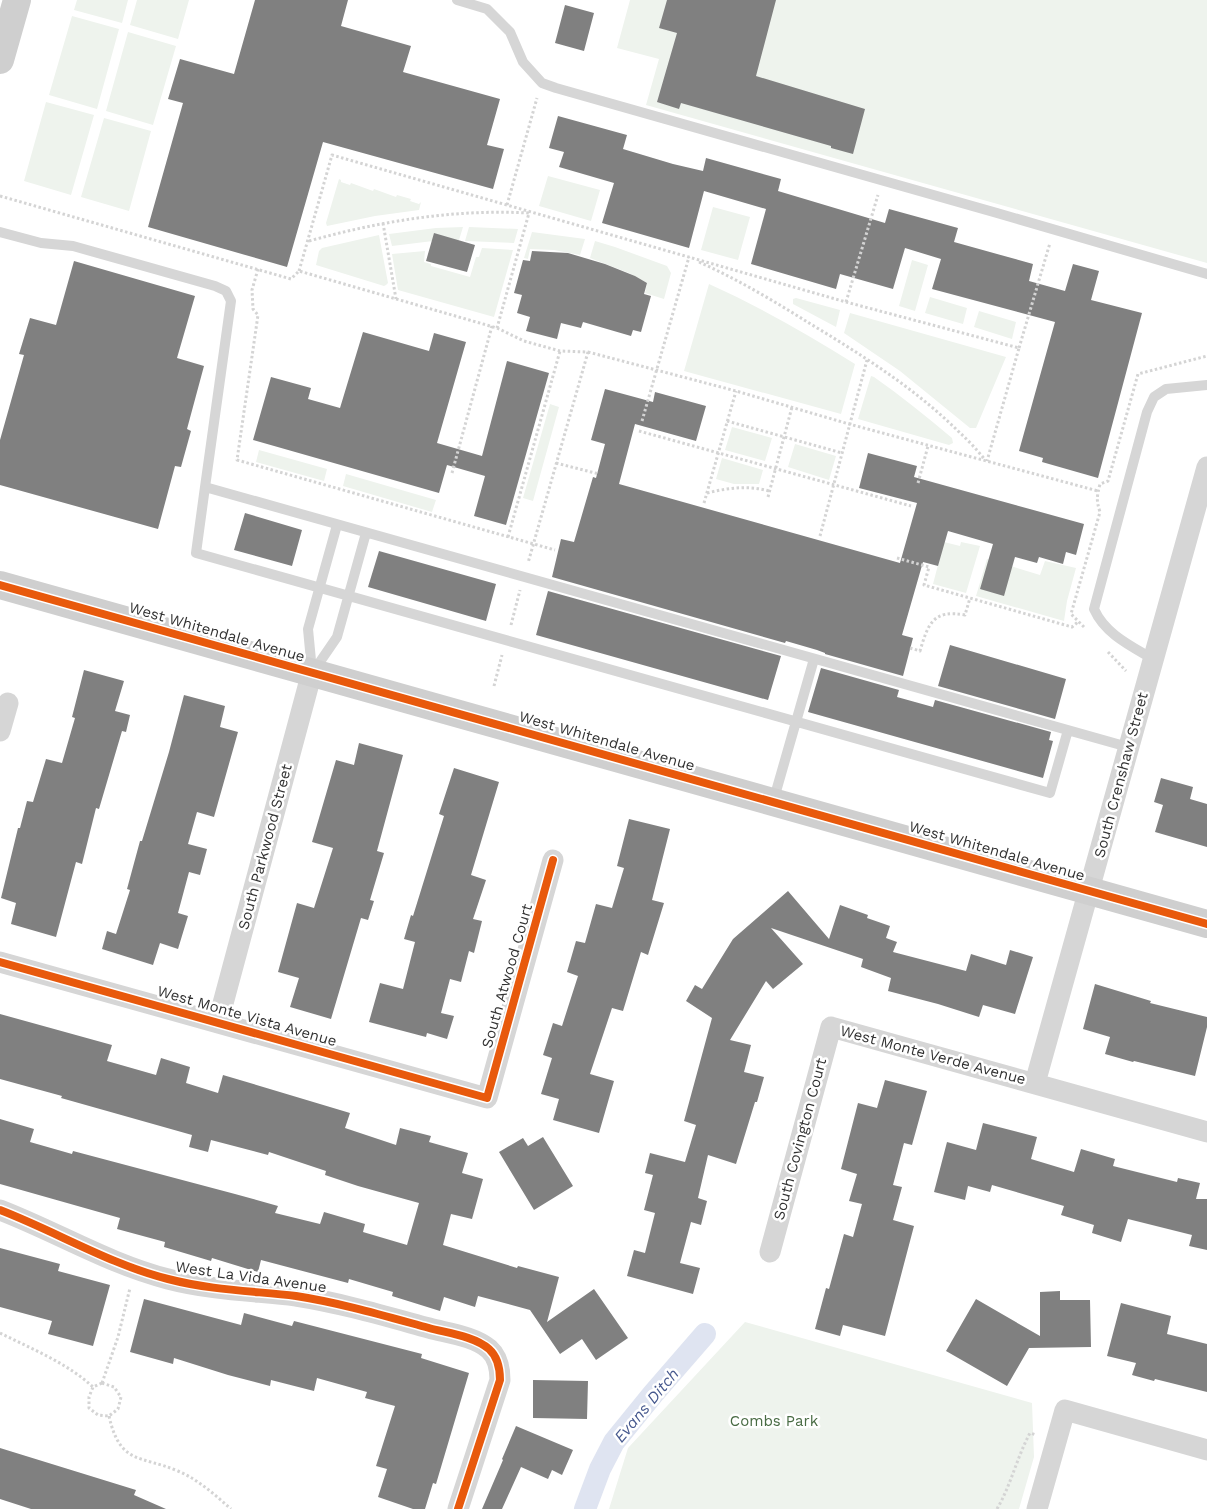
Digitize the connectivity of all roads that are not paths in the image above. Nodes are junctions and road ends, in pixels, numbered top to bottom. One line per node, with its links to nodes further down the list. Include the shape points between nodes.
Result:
1 (17, 0): 3 (street)
2 (458, 0): 5 (lane, via 487,9 510,32 523,62 542,83)
3 (0, 60)
4 (0, 232): 8 (lane, via 41,243 73,246 226,291 231,301)
5 (1207, 274)
6 (1207, 384): 15 (lane, via 1166,389 1154,397 1147,412 1094,610 1098,620 1118,637)
7 (1207, 467): 15 (street, South Crenshaw Street)
8 (206, 487): 9 (lane); 12 (lane, via 196,554)
9 (337, 525): 10 (lane); 12 (lane)
10 (366, 533): 13 (lane); 14 (lane)
11 (0, 585): 16 (street, West Whitendale Avenue)
12 (320, 587): 13 (lane); 16 (lane, via 308,629)
13 (349, 596): 16 (lane, via 337,637); 18 (lane)
14 (814, 658): 18 (lane); 19 (lane)
15 (1154, 658): 21 (street, South Crenshaw Street)
16 (312, 672): 22 (street, West Whitendale Avenue); 27 (street, South Parkwood Street)
17 (8, 703): 20 (street)
18 (796, 722): 19 (lane, via 1050,793); 22 (lane)
19 (1068, 730): 21 (lane)
20 (0, 731)
21 (1128, 747): 24 (street, South Crenshaw Street)
22 (773, 802): 24 (street, West Whitendale Avenue)
23 (553, 860): 30 (street, South Atwood Court)
24 (1089, 891): 25 (street, West Whitendale Avenue); 29 (street, South Crenshaw Street)
25 (1207, 924)
26 (0, 962): 27 (street, West Monte Vista Avenue)
27 (218, 1022): 30 (street, West Monte Vista Avenue)
28 (831, 1027): 29 (street, West Monte Verde Avenue); 33 (street, South Covington Court)
29 (1035, 1083): 31 (street, West Monte Verde Avenue)
30 (487, 1098)
31 (1207, 1132)
32 (0, 1210): 35 (street, West La Vida Avenue, via 106,1258 152,1274 212,1288 294,1296 363,1310 474,1341 491,1350 498,1361 499,1384)
33 (770, 1252)
34 (1207, 1450): 36 (street, via 1064,1410)
35 (458, 1509)
36 (1037, 1509)

